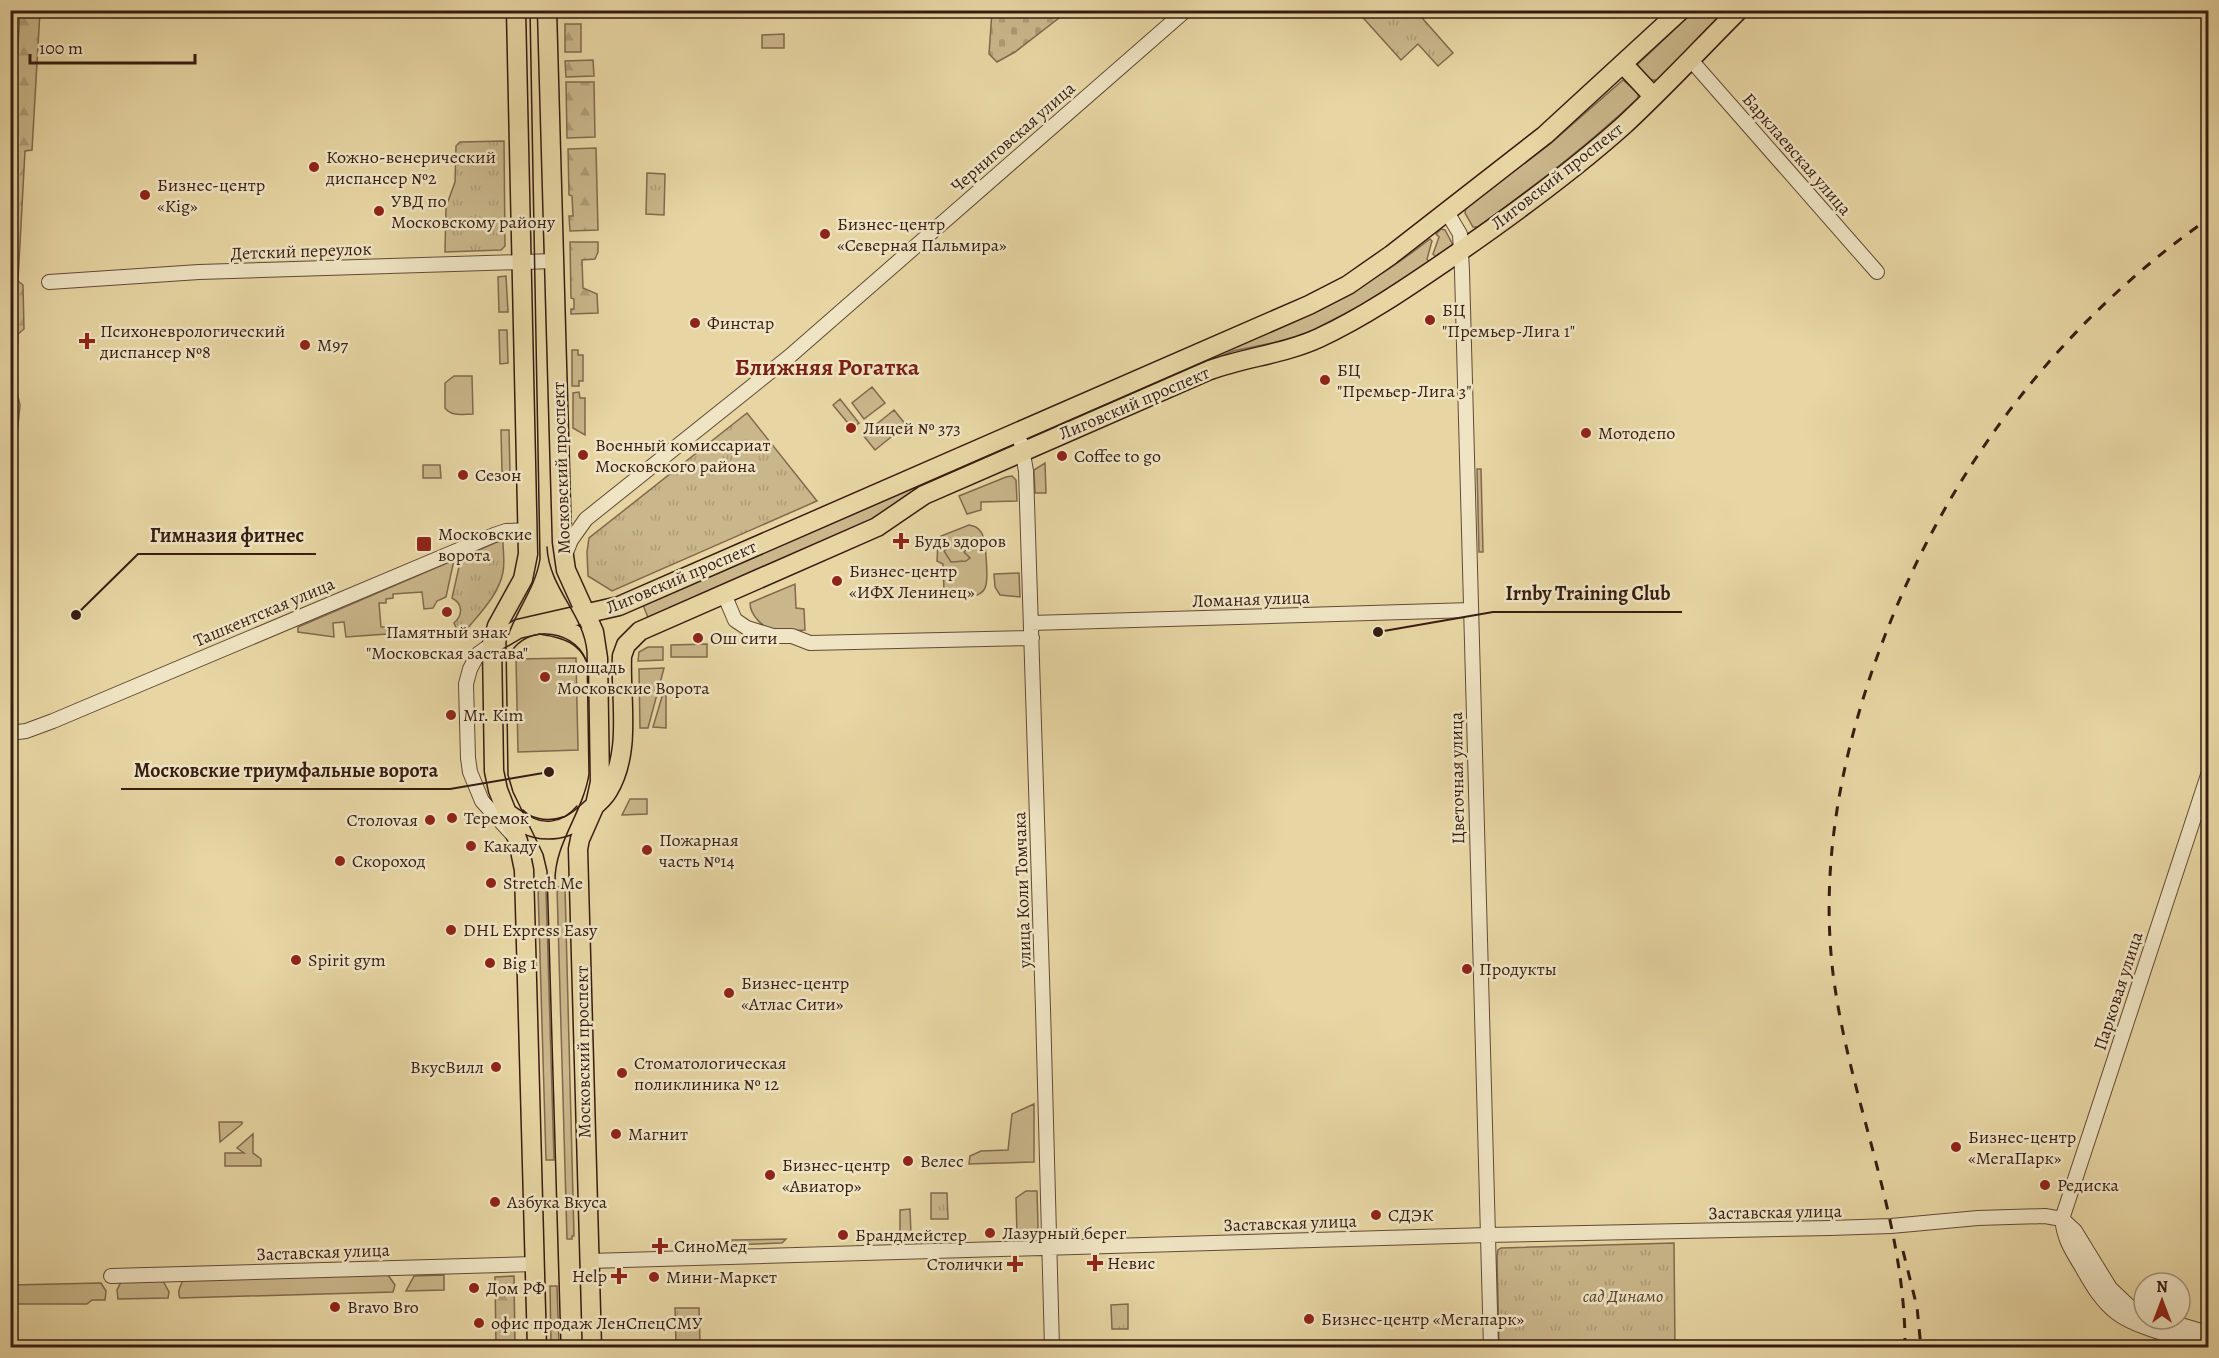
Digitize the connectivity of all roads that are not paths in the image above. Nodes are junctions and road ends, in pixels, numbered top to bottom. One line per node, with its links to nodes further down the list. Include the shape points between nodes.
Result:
1 (516, 10): 12 (main road, Московский проспект)
2 (548, 10): 11 (main road, Московский проспект)
3 (1186, 10): 18 (street, Черниговская улица, via 790,356)
4 (1681, 10): 7 (main road, Лиговский проспект)
5 (1739, 10): 6 (main road, Лиговский проспект)
6 (1690, 59): 8 (main road, Лиговский проспект); 13 (street, Барклаевская улица)
7 (1623, 65): 8 (main road); 9 (main road, Лиговский проспект, via 1545,135)
8 (1653, 96): 10 (main road, Лиговский проспект, via 1595,150)
9 (1447, 212): 10 (street, Цветочная улица, via 1460,234); 15 (main road, Лиговский проспект, via 1348,285 1309,305)
10 (1461, 251): 16 (main road, Лиговский проспект, via 1366,314 1317,339 1225,364); 22 (street, Цветочная улица)
11 (554, 261): 12 (street, Детский переулок); 17 (main road, Московский проспект)
12 (522, 262): 14 (street, Детский переулок); 19 (main road, Московский проспект)
13 (1877, 272)
14 (50, 282)
15 (1017, 432): 16 (street, улица Коли Томчака); 23 (main road, Лиговский проспект, via 623,604)
16 (1024, 451): 21 (main road, Лиговский проспект, via 924,495 877,527); 24 (street, улица Коли Томчака)
17 (561, 513): 18 (street, via 573,519); 20 (main road, Московский проспект)
18 (586, 519): 20 (street, Черниговская улица, via 571,540)
19 (529, 530): 27 (main road, Московский проспект, via 523,579 497,626); 29 (street, Ташкентская улица, via 506,531 484,538 95,703)
20 (564, 559): 23 (main road, Московский проспект)
21 (724, 594): 26 (street, via 735,620 747,628 810,643); 31 (main road, Лиговский проспект, via 640,631 626,645 622,656 623,727 619,761 607,793)
22 (1471, 610): 24 (street, Ломаная улица); 35 (street, Цветочная улица)
23 (586, 614): 25 (main road, Лиговский проспект); 28 (main road, Московский проспект, via 596,640)
24 (1031, 623): 26 (street, улица Коли Томчака)
25 (536, 624): 27 (main road); 28 (main road, via 571,632 583,640 595,657)
26 (1032, 638): 36 (street, улица Коли Томчака)
27 (492, 644): 32 (main road, Московский проспект, via 493,764); 33 (street, via 478,654 466,684 470,772 482,801)
28 (598, 671): 31 (main road, Московский проспект, via 601,768)
29 (13, 733)
30 (2208, 775): 34 (street, Парковая улица)
31 (595, 805): 32 (main road, via 572,825 550,830 530,827); 37 (main road, Московский проспект, via 578,849)
32 (507, 813): 33 (main road, Московский проспект)
33 (518, 841): 38 (main road, Московский проспект, via 525,882)
34 (2062, 1219): 35 (street, Заставская улица, via 2045,1216 1861,1227); 40 (street, via 2075,1231 2110,1288); 43 (street, via 2065,1238 2097,1292 2115,1312 2133,1322)
35 (1488, 1235): 36 (street, Заставская улица); 47 (street, Цветочная улица)
36 (1050, 1248): 37 (street, Заставская улица); 46 (street, улица Коли Томчака)
37 (589, 1261): 45 (main road, Московский проспект)
38 (535, 1264): 39 (street, Заставская улица); 44 (main road, Московский проспект)
39 (111, 1276)
40 (2132, 1308)
41 (2192, 1328): 42 (street)
42 (2208, 1333)
43 (2208, 1346)
44 (537, 1347)
45 (592, 1347)
46 (1052, 1347)
47 (1491, 1347)

